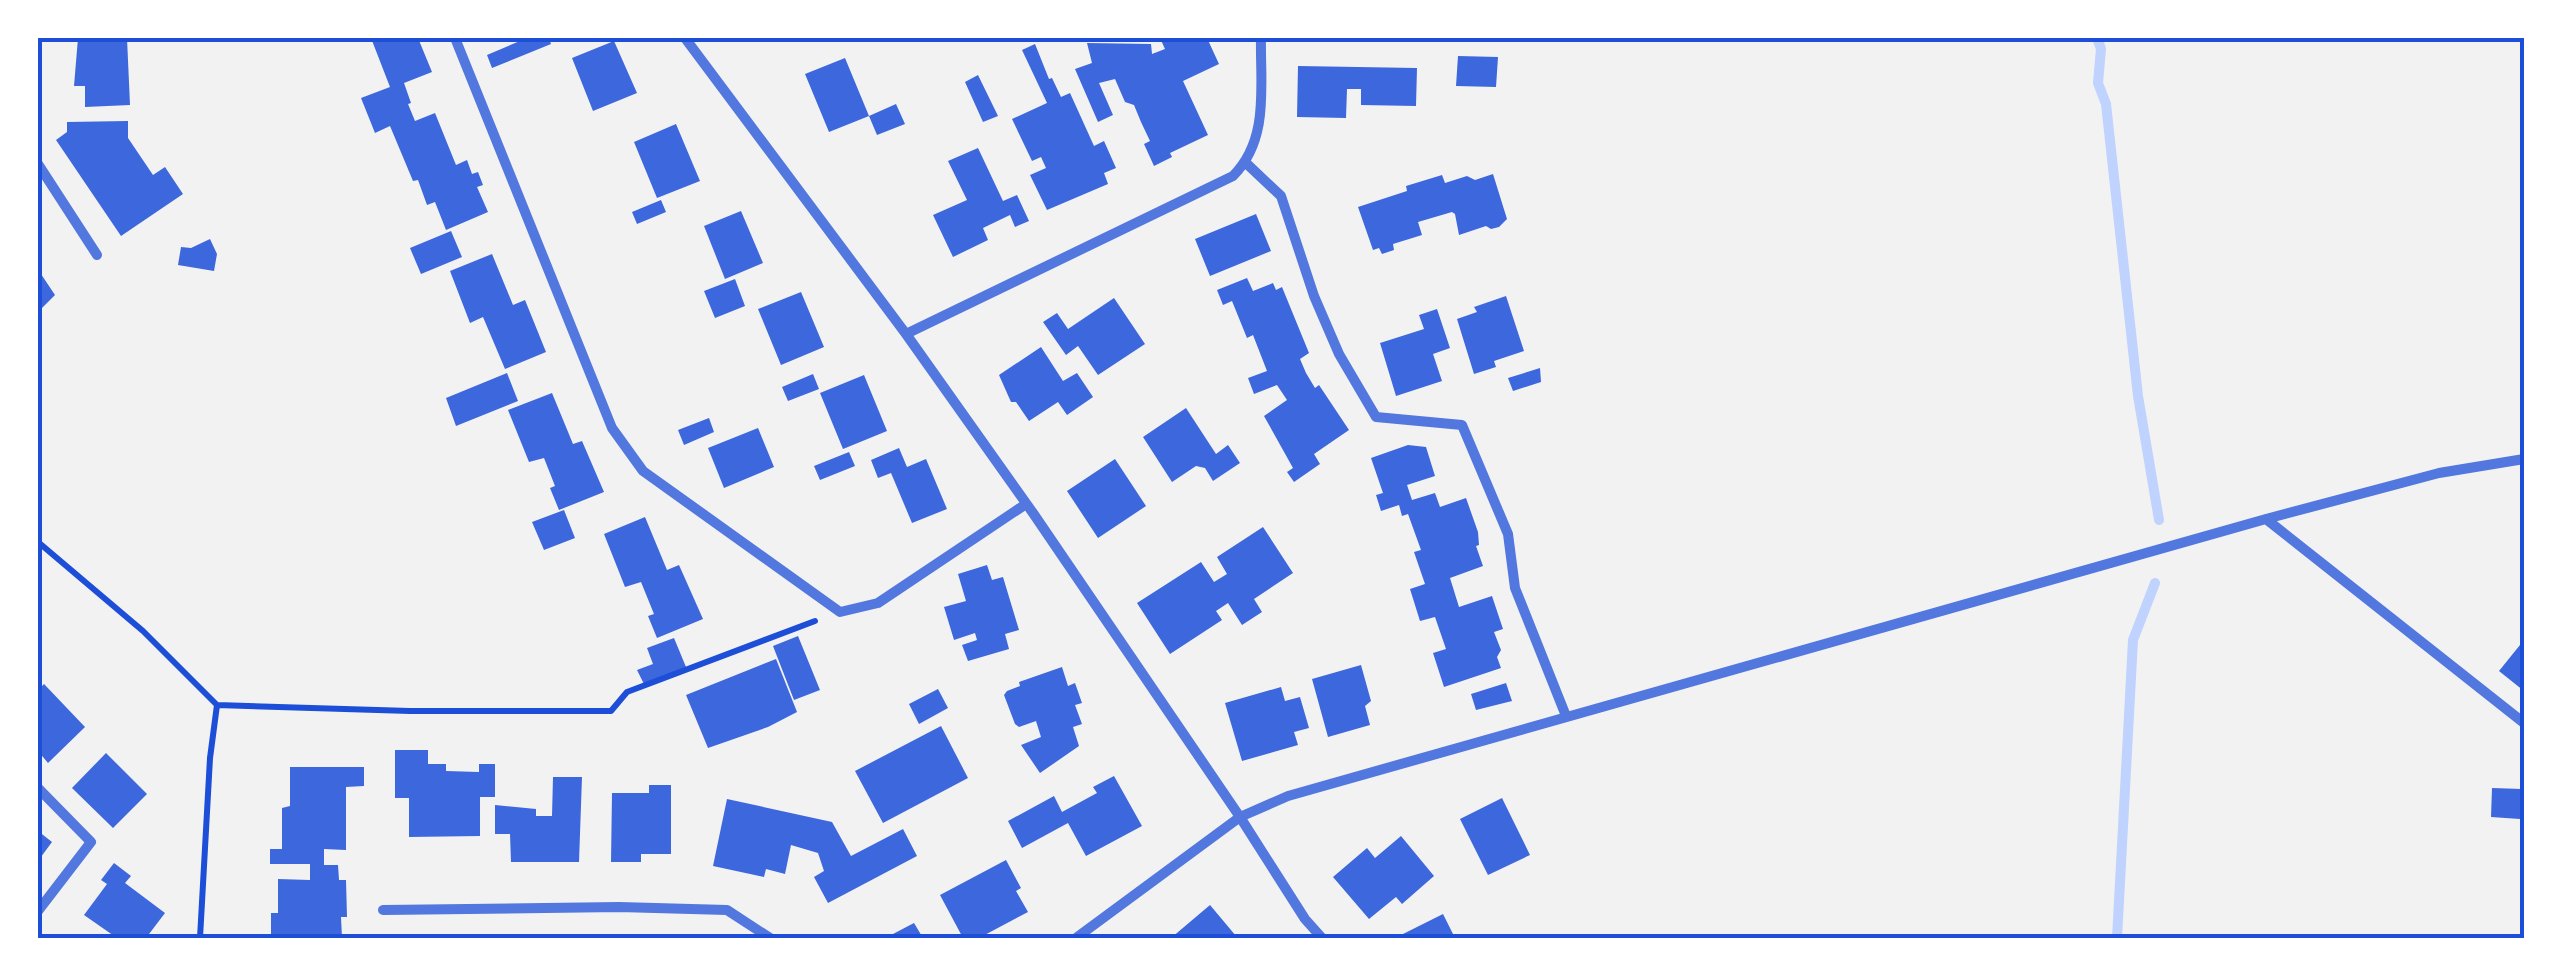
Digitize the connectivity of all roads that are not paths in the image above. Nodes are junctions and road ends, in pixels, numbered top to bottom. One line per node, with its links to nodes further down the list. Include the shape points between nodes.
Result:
1 (455, 38): 9 (street, via 612,428 643,471 840,612 878,603)
2 (686, 38): 7 (street)
3 (1261, 38): 4 (street, via 1260,122)
4 (1246, 163): 7 (street, via 1233,176); 11 (street, via 1282,196 1314,296 1376,417 1462,425 1508,534 1515,588)
5 (38, 164): 6 (street)
6 (97, 255)
7 (906, 334): 9 (street)
8 (2524, 459): 10 (street, via 2439,473)
9 (1026, 504): 14 (street)
10 (2266, 519): 11 (street); 12 (street)
11 (1566, 716): 14 (street, via 1288,796)
12 (2524, 723)
13 (38, 788): 16 (street, via 91,842)
14 (1240, 817): 18 (street); 19 (street)
15 (383, 910): 17 (street, via 728,910)
16 (38, 911)
17 (770, 938)
18 (1076, 938)
19 (1322, 938)

